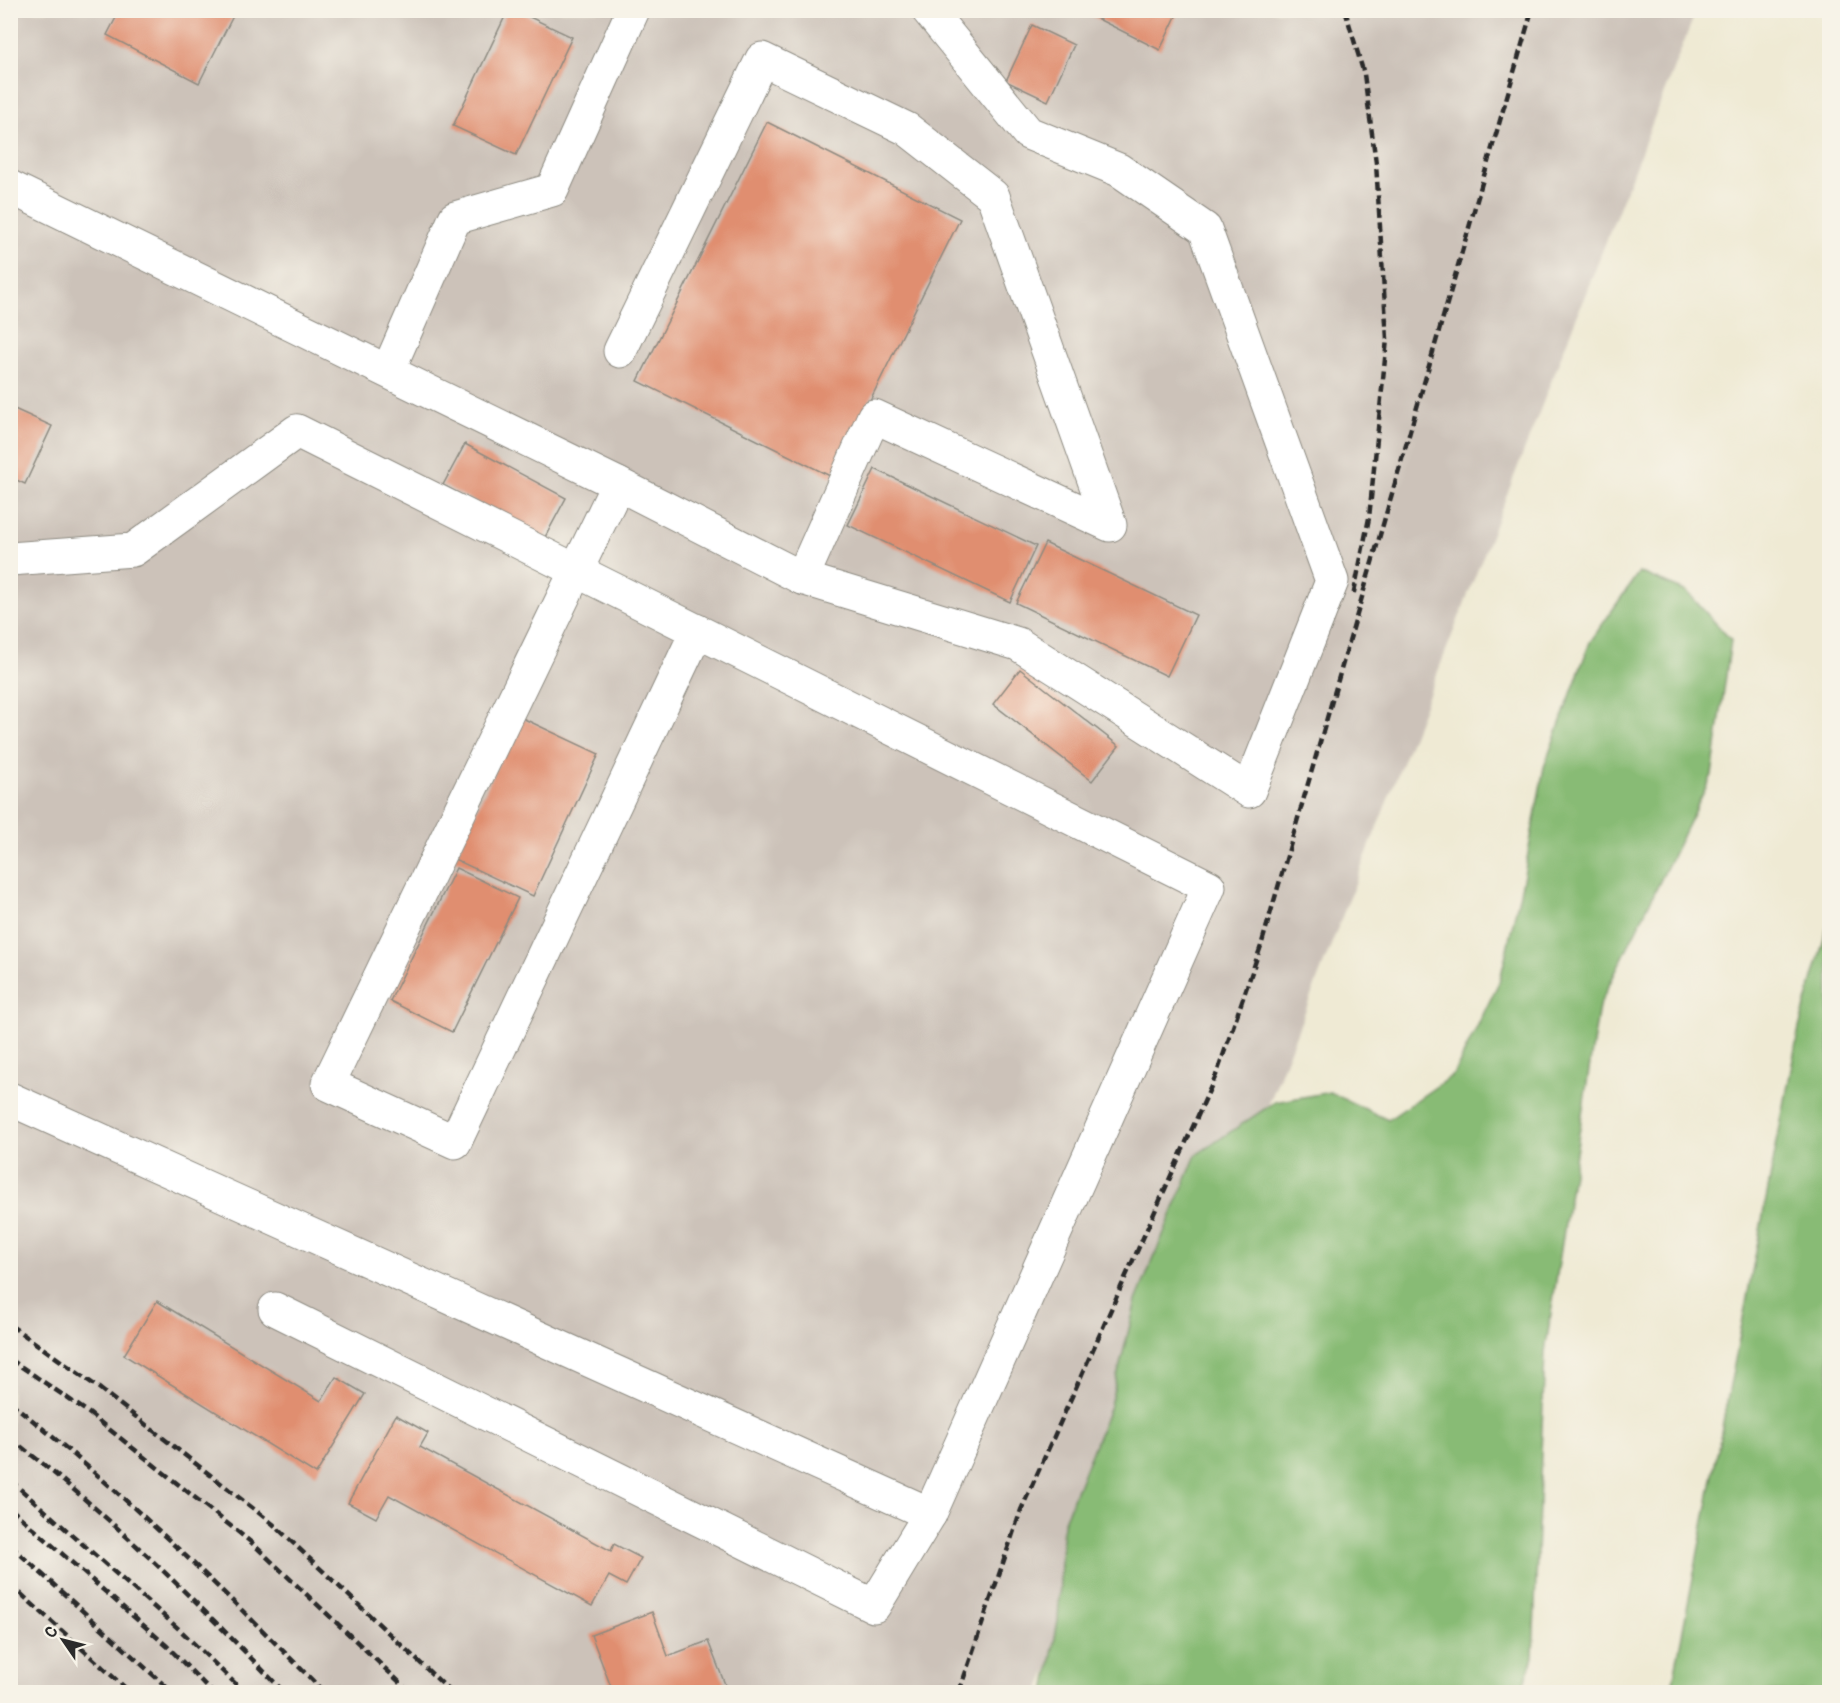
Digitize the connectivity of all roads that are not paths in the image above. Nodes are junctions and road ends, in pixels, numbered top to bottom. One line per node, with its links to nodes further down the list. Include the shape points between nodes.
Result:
1 (633, 10): 5 (lane, via 552,190 455,218)
2 (928, 10): 9 (lane, via 1028,133 1119,170 1205,229 1332,580 1249,791 1018,644)
3 (10, 187): 5 (lane)
4 (620, 351): 9 (lane, via 762,58 907,129 993,196 1110,525 874,416)
5 (388, 371): 6 (lane)
6 (618, 484): 8 (lane); 9 (lane)
7 (10, 559): 8 (lane, via 132,550 297,431)
8 (576, 570): 10 (lane); 10 (lane, via 328,1084 455,1142)
9 (802, 578)
10 (697, 631): 13 (lane, via 1209,887)
11 (10, 1099): 13 (lane)
12 (275, 1309): 13 (lane, via 874,1606)
13 (930, 1514)

